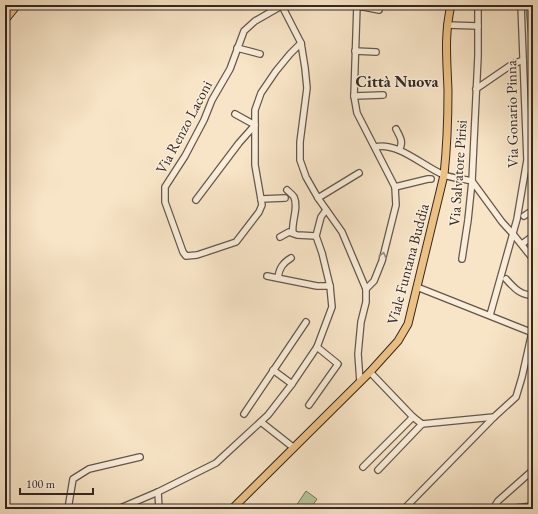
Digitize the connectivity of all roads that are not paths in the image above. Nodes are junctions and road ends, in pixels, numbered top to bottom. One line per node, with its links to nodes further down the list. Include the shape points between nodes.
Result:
1 (18, 5): 11 (main road)
2 (282, 5): 8 (street); 14 (street)
3 (451, 5): 12 (main road, Viale Funtana Buddia)
4 (478, 5): 13 (street, Via Salvatore Pirisi)
5 (521, 5): 19 (street, Via Gonario Pinna)
6 (527, 5): 9 (street)
7 (357, 6): 10 (street); 16 (street)
8 (273, 7): 15 (street, via 244,31)
9 (533, 9)
10 (379, 10)
11 (5, 20)
12 (447, 25): 13 (street); 31 (main road, Viale Funtana Buddia, via 448,93)
13 (478, 26): 20 (street, Via Salvatore Pirisi)
14 (301, 44): 24 (street, Via Renzo Laconi, via 290,54 261,94 255,110); 38 (street, via 307,88 300,160)
15 (237, 48): 18 (street); 36 (street, Via Renzo Laconi, via 230,69 204,120 165,187 165,202 186,256 197,255 236,242 259,212)
16 (355, 51): 17 (street); 22 (street)
17 (376, 52)
18 (260, 54)
19 (523, 60): 20 (street, via 511,65); 44 (street, Via Gonario Pinna, via 527,160)
20 (476, 89): 33 (street, Via Salvatore Pirisi)
21 (383, 95): 22 (street)
22 (354, 96): 28 (street, via 357,114)
23 (235, 114): 24 (street)
24 (255, 125): 26 (street); 27 (street, Via Renzo Laconi)
25 (396, 129): 29 (street, via 402,141)
26 (242, 140): 27 (street); 39 (street)
27 (255, 140): 36 (street, Via Renzo Laconi, via 255,165)
28 (375, 147): 29 (street, via 380,145); 34 (street)
29 (399, 150): 31 (street)
30 (359, 173): 38 (street)
31 (444, 174): 33 (street); 56 (main road, Viale Funtana Buddia)
32 (431, 179): 34 (street)
33 (472, 181): 44 (street); 50 (street, Via Salvatore Pirisi)
34 (395, 187): 57 (street, one-way to 34, via 374,281 382,261 396,205)
35 (286, 190): 43 (street, via 295,202)
36 (261, 198): 37 (street)
37 (285, 198)
38 (318, 198): 40 (street)
39 (196, 200)
40 (326, 210): 45 (street, via 321,217); 57 (street, via 342,232)
41 (533, 210): 42 (street)
42 (524, 216)
43 (293, 233): 45 (street); 47 (street, via 289,232)
44 (513, 234): 48 (street); 59 (street, Via Gonario Pinna)
45 (316, 236): 55 (street)
46 (533, 236): 48 (street)
47 (280, 237)
48 (522, 244): 51 (street)
49 (291, 258): 53 (street, via 278,271)
50 (462, 259)
51 (533, 259)
52 (267, 276): 53 (street)
53 (278, 278): 55 (street)
54 (506, 280): 58 (street, via 518,292)
55 (330, 286): 63 (street, via 332,306)
56 (417, 287): 59 (street); 65 (main road, Viale Funtana Buddia, via 408,324 402,336)
57 (366, 289): 66 (street, via 358,354)
58 (533, 295)
59 (490, 315): 62 (street)
60 (306, 322): 64 (street)
61 (533, 325): 62 (street)
62 (532, 332): 71 (street, via 516,397)
63 (317, 347): 67 (street); 68 (street, via 338,364)
64 (273, 370): 67 (street); 69 (street)
65 (370, 372): 66 (main road, Viale Funtana Buddia); 70 (street)
66 (360, 382): 74 (main road, Viale Funtana Buddia)
67 (292, 384): 72 (street)
68 (309, 405)
69 (244, 414)
70 (413, 417): 73 (street); 76 (street)
71 (494, 417): 73 (street); 87 (street)
72 (261, 422): 74 (street); 79 (street, via 216,463)
73 (422, 424): 77 (street)
74 (294, 448): 86 (main road, Viale Funtana Buddia)
75 (140, 457): 82 (street, via 89,469 74,479)
76 (363, 467)
77 (378, 470)
78 (533, 470): 88 (street, via 498,500)
79 (158, 492): 80 (street); 85 (street)
80 (134, 502): 83 (street); 84 (street)
81 (533, 506): 89 (street)
82 (68, 509)
83 (118, 509)
84 (134, 509)
85 (159, 509)
86 (232, 509)
87 (404, 509)
88 (493, 509)
89 (505, 509)

